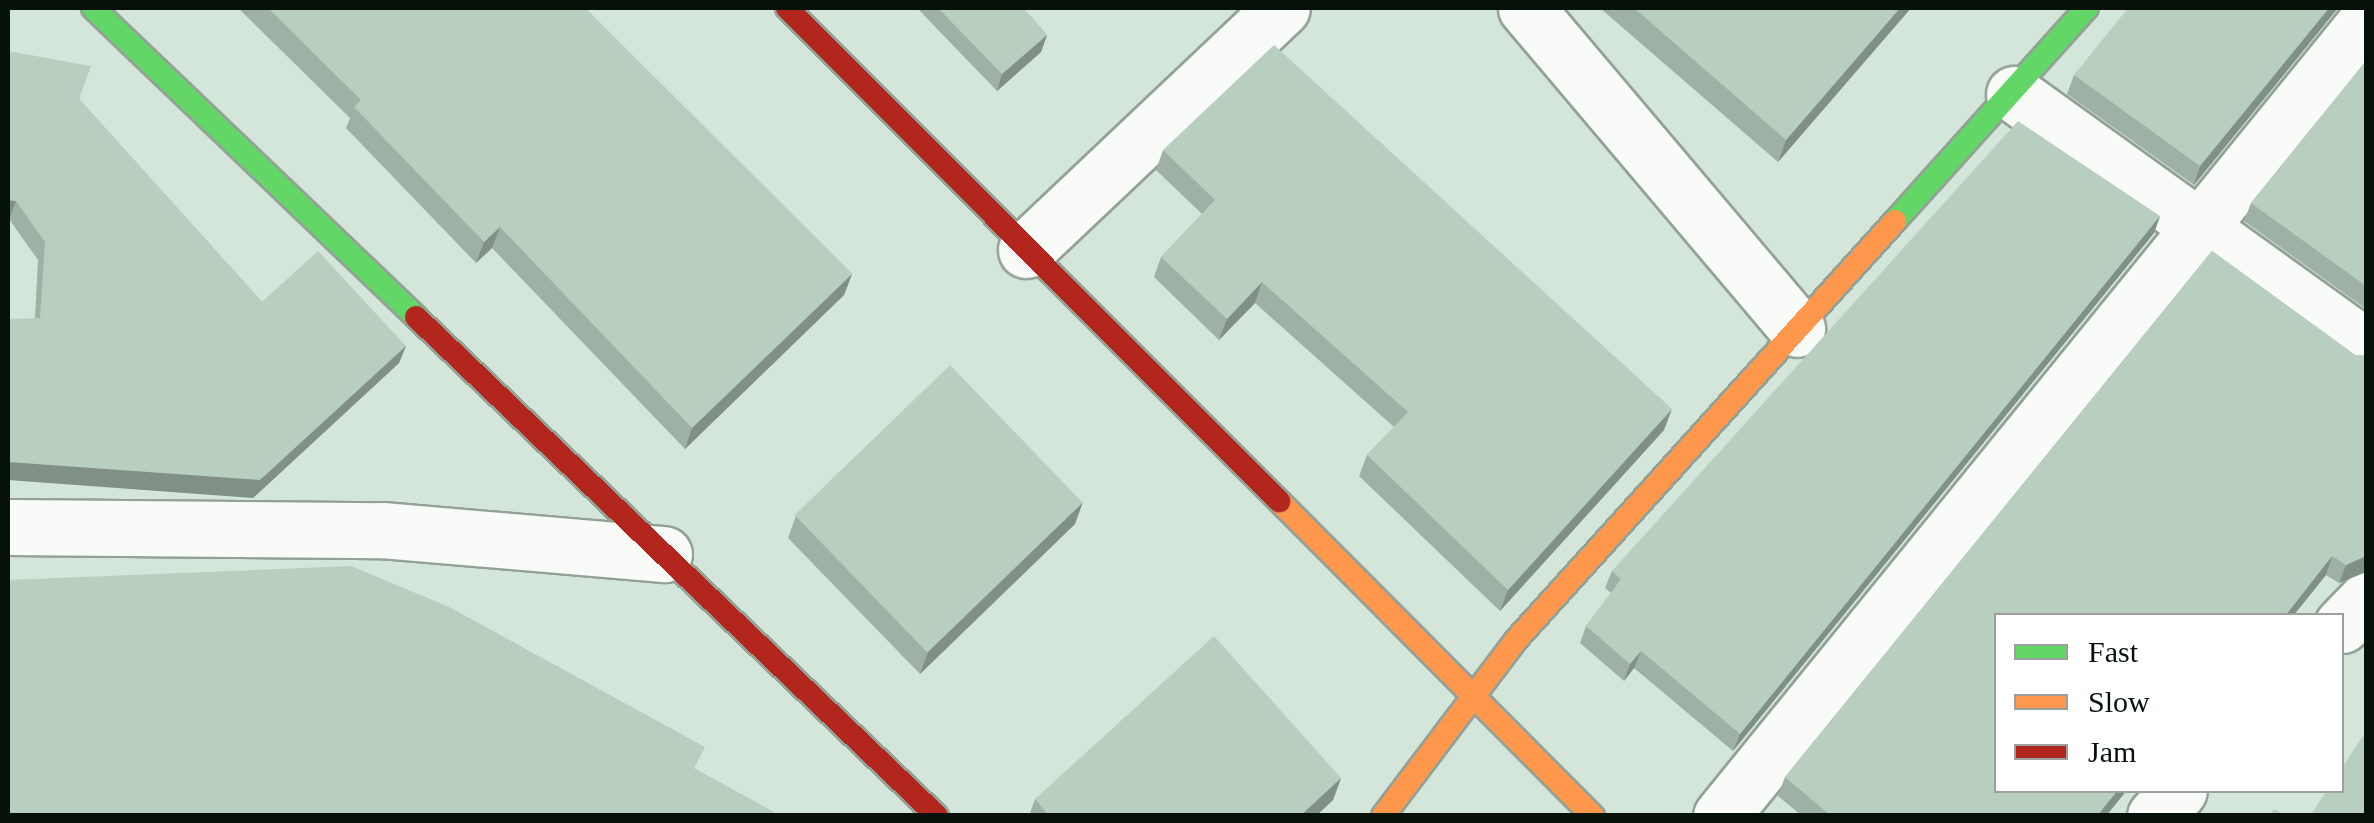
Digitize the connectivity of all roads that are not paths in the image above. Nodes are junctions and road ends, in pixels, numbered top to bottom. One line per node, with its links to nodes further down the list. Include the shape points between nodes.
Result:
1 (93, 8): 13 (street)
2 (787, 8): 9 (street)
3 (1282, 8): 9 (street)
4 (1526, 8): 10 (street)
5 (2087, 8): 7 (street)
6 (2366, 22): 8 (street)
7 (2014, 94): 8 (street); 10 (street)
8 (2195, 229): 11 (street); 21 (street)
9 (1026, 250): 16 (street)
10 (1798, 329): 16 (street, via 1516,640)
11 (2366, 347)
12 (8, 527): 13 (street, via 382,530)
13 (664, 554): 18 (street)
14 (2366, 600): 15 (street)
15 (2344, 624)
16 (1472, 701): 19 (street); 20 (street)
17 (2176, 793): 22 (street)
18 (937, 816)
19 (1382, 816)
20 (1593, 816)
21 (1721, 816)
22 (2156, 816)

